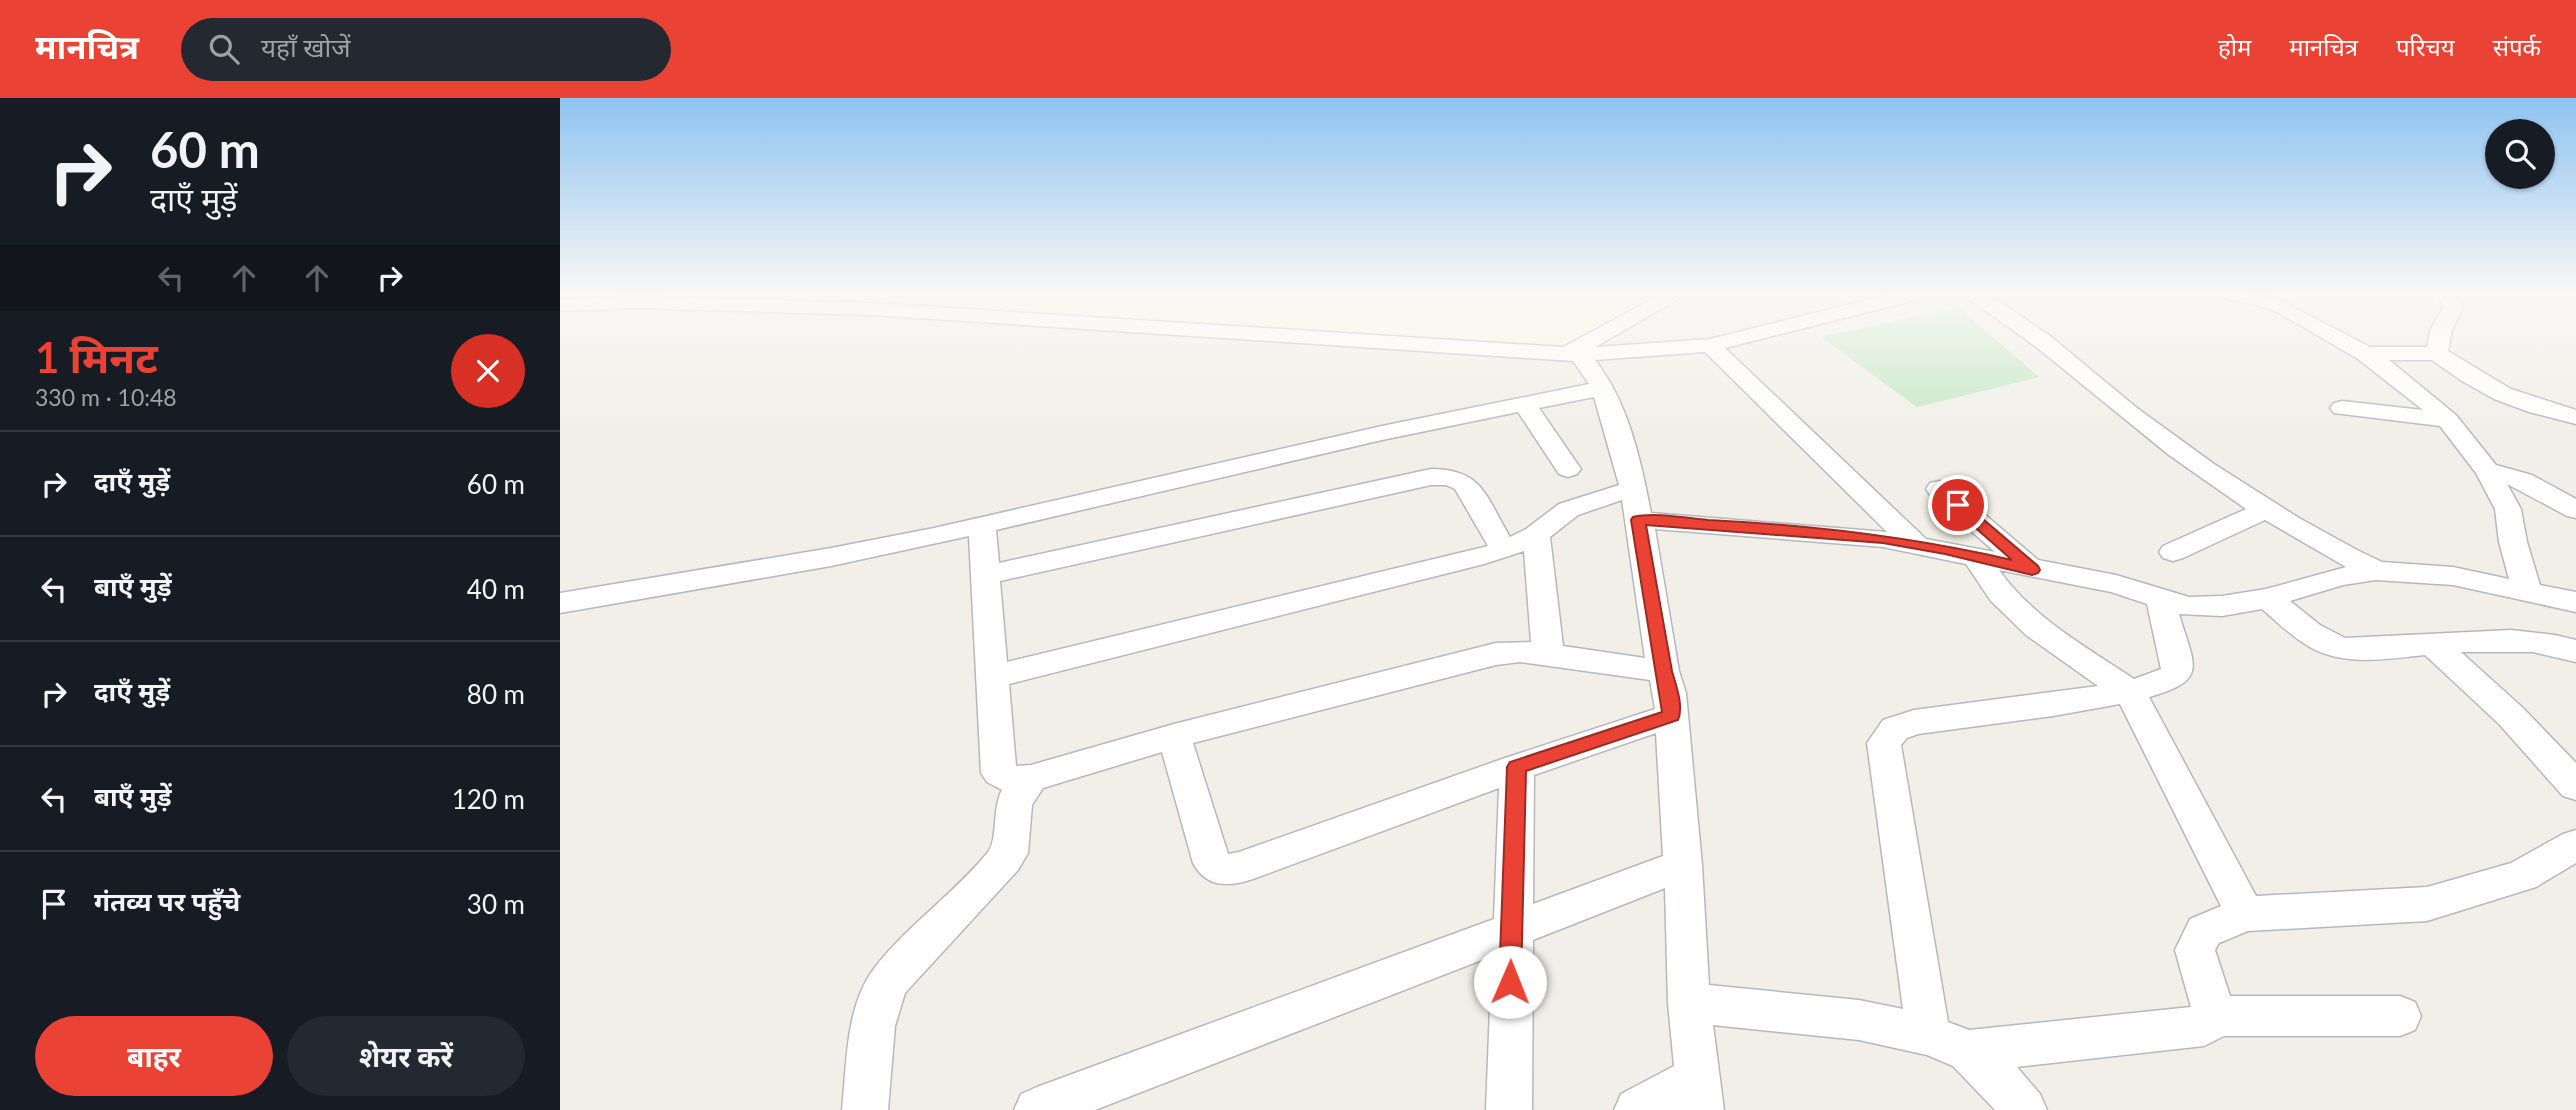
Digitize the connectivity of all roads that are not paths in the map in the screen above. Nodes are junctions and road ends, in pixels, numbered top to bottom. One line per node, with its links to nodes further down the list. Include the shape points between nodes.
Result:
1 (1376, 341): 9 (street)
2 (1598, 341): 9 (street)
3 (1725, 341): 7 (street)
4 (2040, 341): 20 (street, via 2194,462)
5 (2343, 341): 10 (street)
6 (2439, 341): 8 (street)
7 (1710, 345): 9 (street); 24 (street)
8 (2437, 353): 10 (street); 14 (street, via 2484,386 2528,406)
9 (1576, 354): 11 (street, via 1587,361)
10 (2366, 354): 15 (street)
11 (1604, 388): 12 (street); 19 (street, via 1626,454)
12 (1524, 404): 16 (street); 22 (street)
13 (2342, 408): 15 (street)
14 (2576, 417)
15 (2448, 420): 17 (street)
16 (1568, 469)
17 (2488, 472): 21 (street, via 2523,479); 31 (street, via 2508,509)
18 (1939, 489): 28 (street)
19 (1635, 505): 23 (street, via 1573,506); 24 (street, via 1741,526); 39 (street)
20 (2268, 509): 26 (street); 29 (street)
21 (2576, 510)
22 (982, 525): 30 (street); 35 (street, via 831,557)
23 (1536, 535): 25 (street); 38 (street)
24 (1916, 544): 27 (street)
25 (1503, 550): 30 (street, via 1465,484 1450,477 1431,477); 40 (street)
26 (2173, 552)
27 (1975, 556): 28 (street); 41 (street, via 2001,594 2037,628)
28 (2032, 570): 32 (street, via 2116,584)
29 (2376, 571): 31 (street, via 2453,576); 33 (street)
30 (986, 575): 40 (street)
31 (2527, 592): 34 (street)
32 (2160, 598): 33 (street, via 2188,607); 41 (street, via 2177,674)
33 (2267, 598): 36 (street, via 2308,631 2337,647)
34 (2576, 602)
35 (560, 603)
36 (2432, 644): 37 (street, via 2493,640); 46 (street, via 2511,716)
37 (2576, 651)
38 (1548, 654): 39 (street); 43 (street, via 1520,650 1496,654)
39 (1664, 671): 42 (street)
40 (992, 677): 45 (street, via 999,773 1012,780)
41 (2130, 692): 49 (street); 54 (street, via 1914,722 1895,729 1884,743)
42 (1671, 716): 44 (street); 48 (street)
43 (1174, 736): 44 (street, via 1212,863 1223,870 1240,868); 45 (street)
44 (1517, 767): 50 (street)
45 (1031, 778): 57 (street, via 1014,802 1005,859 882,993)
46 (2576, 786)
47 (2576, 845): 49 (street, via 2522,876 2427,904)
48 (1683, 865): 50 (street); 51 (street)
49 (2245, 914): 52 (street, via 2204,931 2195,950)
50 (1511, 930): 58 (street); 59 (street)
51 (1689, 1003): 54 (street, via 1860,1020); 56 (street)
52 (2215, 1016): 53 (street); 55 (street, via 2204,1026)
53 (2400, 1016)
54 (1928, 1035): 55 (street)
55 (1969, 1051): 61 (street)
56 (1700, 1093): 60 (street)
57 (865, 1110)
58 (1037, 1110)
59 (1509, 1110)
60 (1637, 1110)
61 (2024, 1110)

